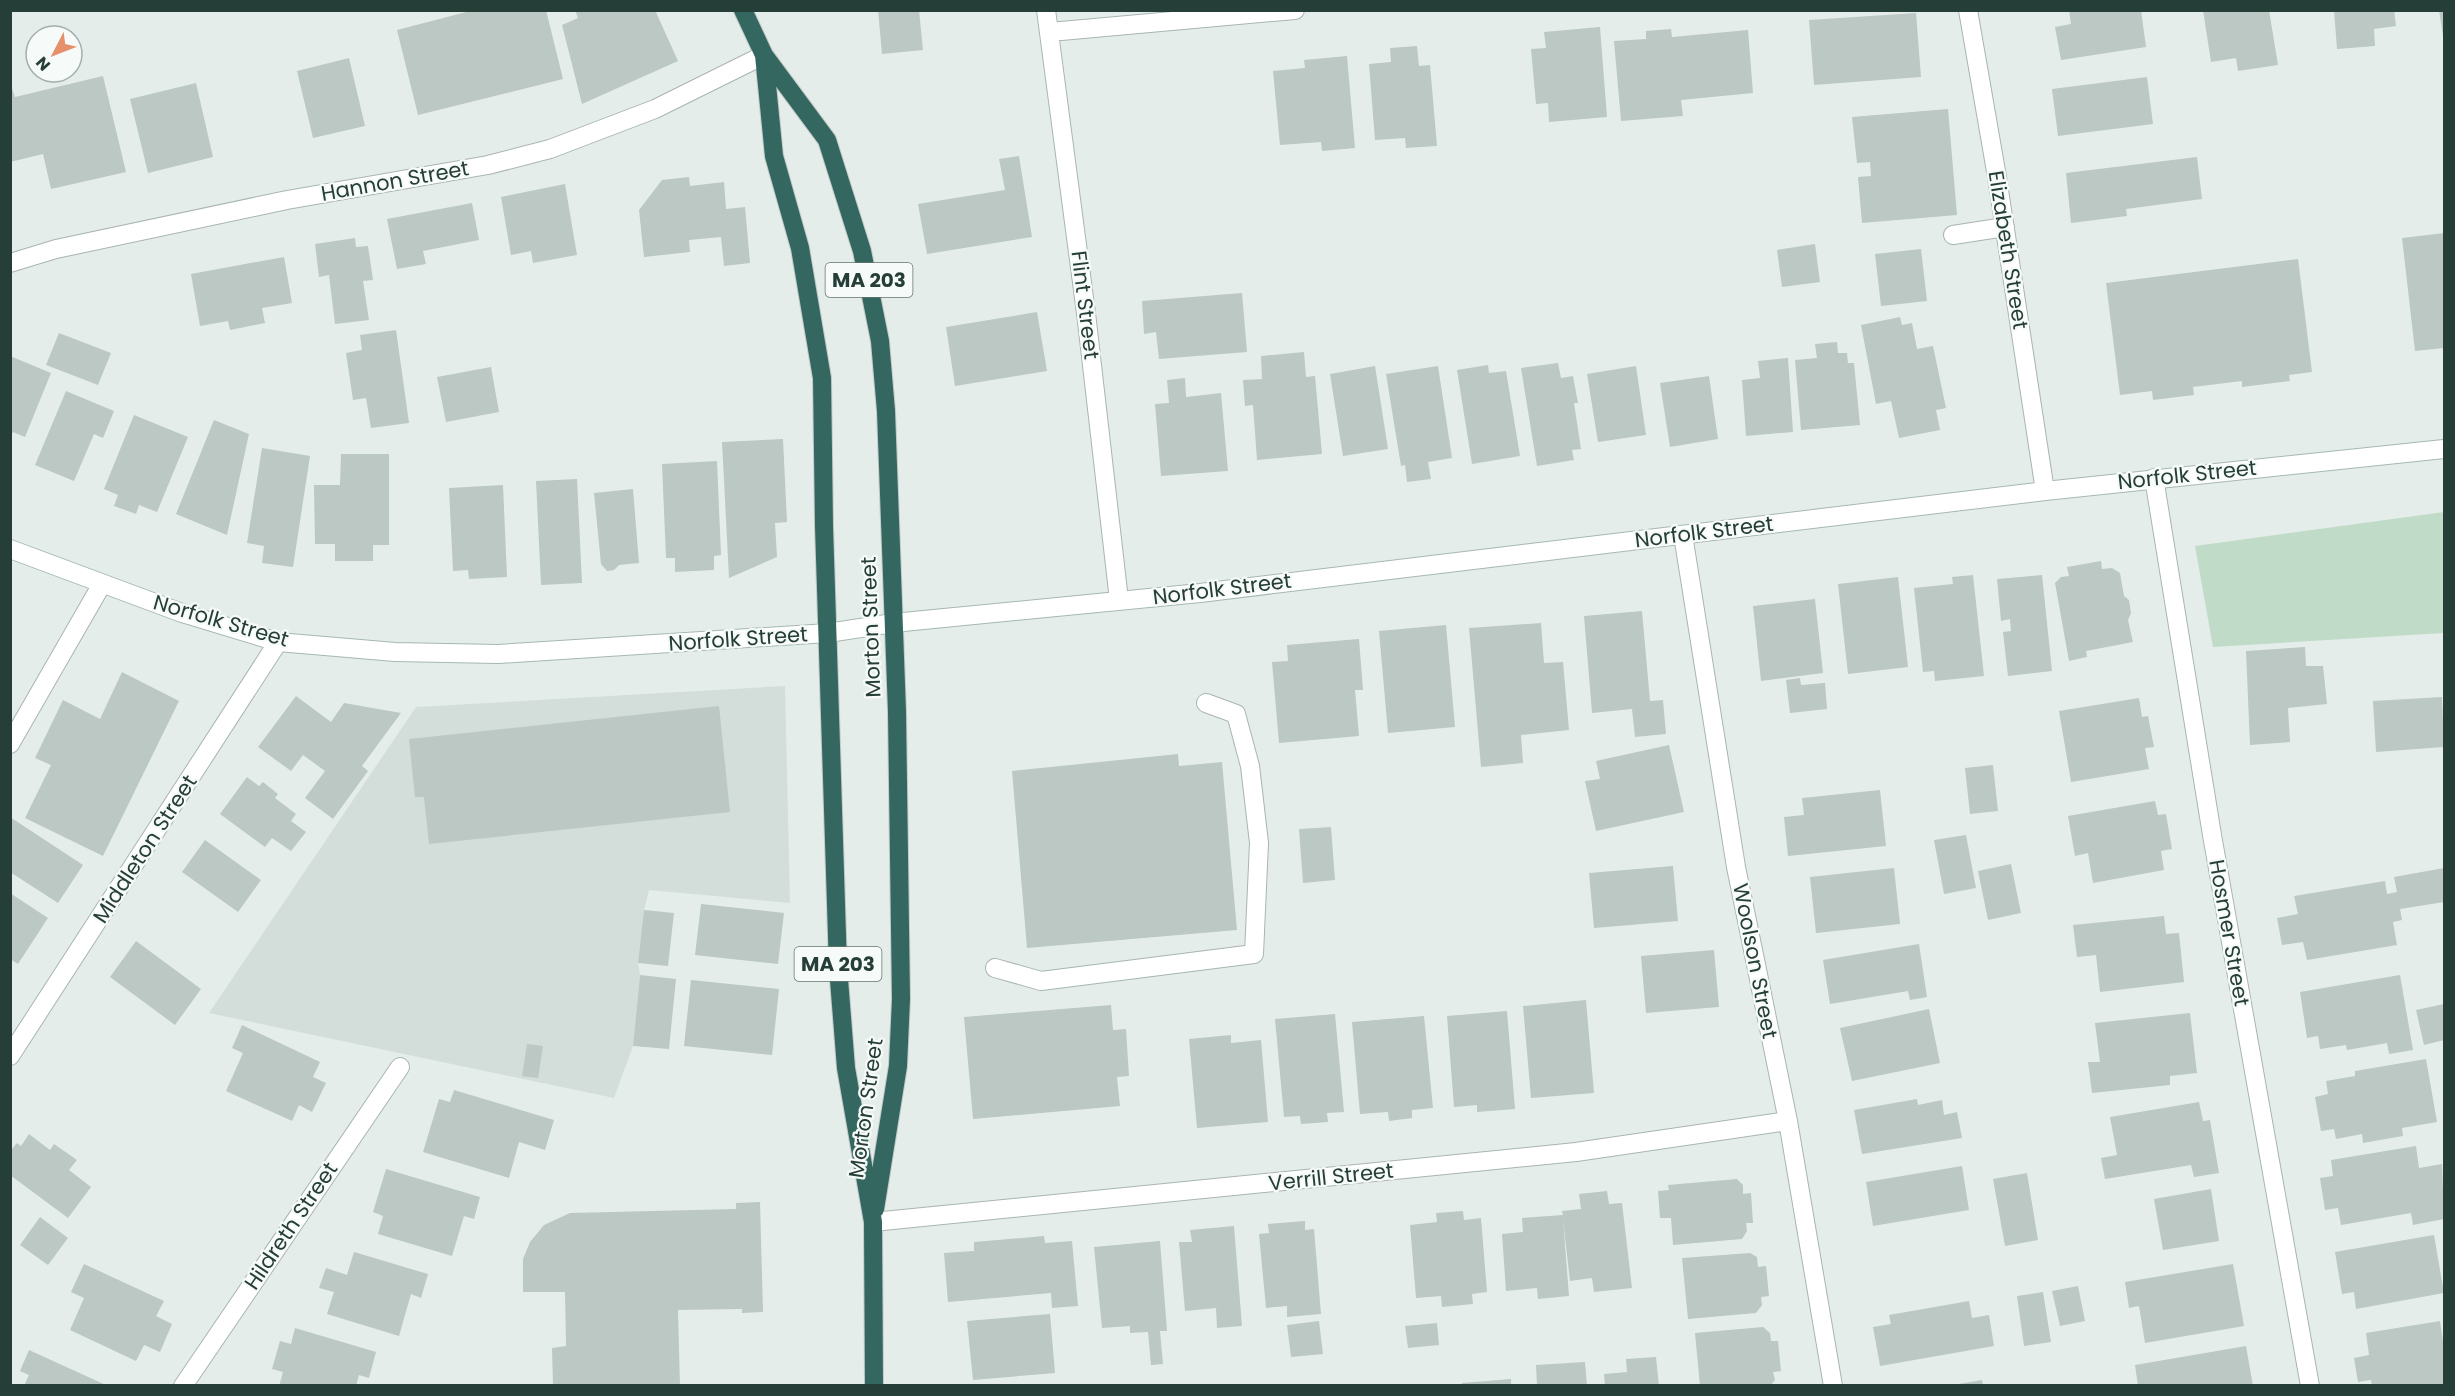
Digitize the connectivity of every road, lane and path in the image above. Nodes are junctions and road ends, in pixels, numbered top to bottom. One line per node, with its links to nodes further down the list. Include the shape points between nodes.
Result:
1 (743, 10): 6 (highway, Morton Street / MA 203)
2 (1046, 10): 5 (street, Flint Street)
3 (1295, 10): 5 (street)
4 (1968, 10): 7 (street, Elizabeth Street)
5 (1050, 32): 16 (street, Flint Street)
6 (764, 55): 9 (street, Hannon Street, via 655,109 550,149 488,165 286,200 68,246); 17 (highway, Morton Street / MA 203, via 827,140 871,288 886,411); 18 (highway, Morton Street / MA 203, via 774,156 800,248 820,354)
7 (2005, 227): 8 (street); 12 (street, Elizabeth Street)
8 (1953, 235)
9 (10, 263)
10 (2445, 449): 11 (street, Norfolk Street)
11 (2154, 478): 12 (street, Norfolk Street); 30 (street, Hosmer Street, via 2212,835)
12 (2045, 491): 13 (street, Norfolk Street)
13 (1683, 535): 16 (street, Norfolk Street); 25 (street, Woolson Street, via 1736,867)
14 (10, 549): 15 (street, Norfolk Street)
15 (102, 584): 19 (street, Norfolk Street); 21 (street)
16 (1119, 600): 17 (street, Norfolk Street)
17 (893, 623): 18 (street, Norfolk Street); 26 (highway, Morton Street / MA 203, via 900,1019 898,1066)
18 (828, 633): 19 (street, Norfolk Street, via 498,654 395,652); 26 (highway, Morton Street / MA 203, via 842,1029)
19 (278, 642): 23 (street, Middleton Street)
20 (1206, 703): 22 (street, via 1236,714 1251,766 1260,843 1254,954 1041,981)
21 (10, 744)
22 (995, 968)
23 (10, 1056)
24 (400, 1067): 27 (street, Hildreth Street)
25 (1788, 1121): 26 (street, Verrill Street, via 1576,1152); 29 (street, Woolson Street)
26 (873, 1222): 28 (highway, Morton Street / MA 203)
27 (183, 1386)
28 (874, 1386)
29 (1833, 1386)
30 (2310, 1386)

